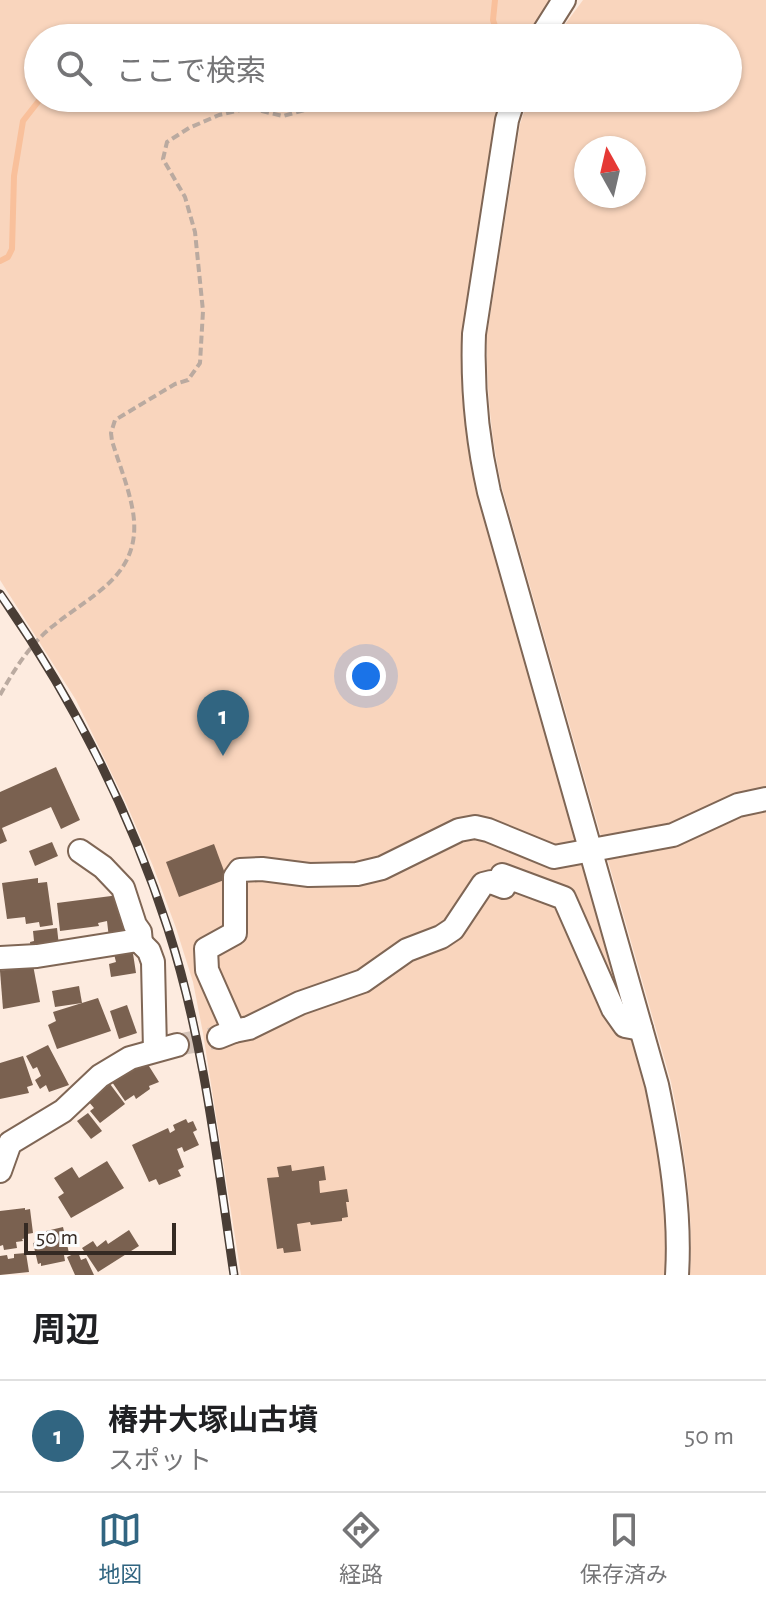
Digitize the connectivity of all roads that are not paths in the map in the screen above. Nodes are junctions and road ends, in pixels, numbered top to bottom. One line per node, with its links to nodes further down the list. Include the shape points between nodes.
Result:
1 (564, 0): 2 (street)
2 (549, 24)
3 (510, 112): 5 (street, via 474,334 474,402 489,492)
4 (766, 799): 5 (street, via 738,805 673,835)
5 (591, 849): 9 (street); 9 (street, via 554,857 475,827 357,874 240,870 235,877 235,933 206,949 207,970 226,1034 249,1028 363,981 407,950 441,937 453,929 483,884 504,887 502,875 564,898 613,1009 625,1026)
6 (80, 851): 7 (street, via 123,888)
7 (141, 943): 8 (street); 10 (street, via 153,962 166,1048 130,1058 100,1076 63,1111 10,1143)
8 (0, 958)
9 (641, 1029): 11 (street, via 672,1165)
10 (0, 1171)
11 (677, 1275)

